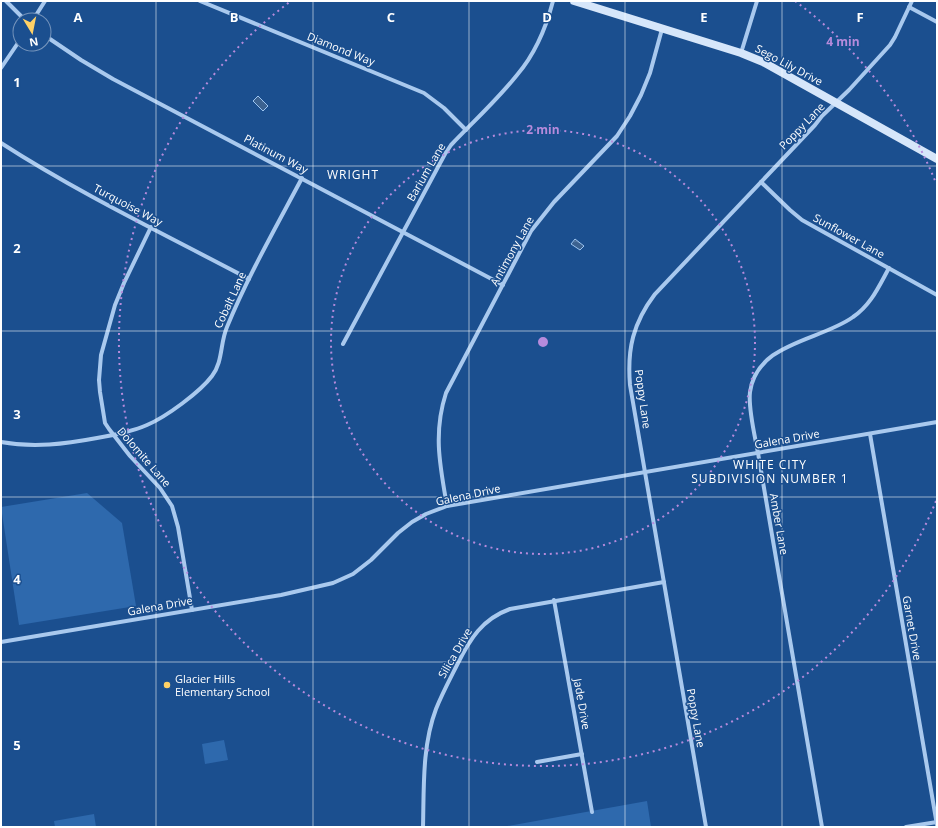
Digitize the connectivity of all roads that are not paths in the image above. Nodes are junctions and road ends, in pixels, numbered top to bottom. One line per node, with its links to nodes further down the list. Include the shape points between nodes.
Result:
1 (6, 1): 9 (street)
2 (45, 1): 10 (street)
3 (200, 1): 18 (street, Diamond Way, via 424,93)
4 (552, 1): 18 (street, Barium Lane, via 543,32 527,61)
5 (574, 1): 12 (main road, Sego Lily Drive)
6 (757, 1): 15 (street)
7 (912, 1): 8 (street, Poppy Lane)
8 (909, 7): 11 (street); 17 (street, Poppy Lane, via 890,45)
9 (17, 12)
10 (38, 12)
11 (937, 22)
12 (662, 29): 15 (main road, Sego Lily Drive); 27 (street, Antimony Lane, via 650,73 630,116 613,140 531,230)
13 (52, 40): 21 (street, Platinum Way, via 113,78)
14 (12, 52): 16 (street)
15 (741, 53): 17 (main road, Sego Lily Drive)
16 (1, 68)
17 (836, 103): 20 (main road, Sego Lily Drive); 22 (street, Poppy Lane)
18 (466, 130): 24 (street, Barium Lane, via 445,154)
19 (1, 143): 23 (street, Turquoise Way, via 34,164)
20 (937, 159)
21 (302, 178): 24 (street, Platinum Way); 26 (street, Cobalt Lane)
22 (761, 182): 25 (street, Sunflower Lane, via 802,220); 35 (street, Poppy Lane, via 655,294 638,322 632,338 628,369)
23 (151, 227): 26 (street, Turquoise Way); 32 (street, Dolomite Lane, via 121,290 101,355 98,380 106,423)
24 (403, 232): 27 (street, Platinum Way); 29 (street, Barium Lane)
25 (889, 268): 28 (street, Sunflower Lane); 34 (street, Amber Lane, via 872,298 852,318 781,350 759,368 750,393)
26 (249, 278): 32 (street, Cobalt Lane, via 227,327 213,375 162,418)
27 (503, 285): 36 (street, Antimony Lane, via 453,378 441,409 439,460)
28 (937, 295)
29 (343, 344)
30 (937, 422): 31 (street, Galena Drive)
31 (870, 434): 34 (street, Galena Drive); 44 (street, Garnet Drive)
32 (114, 435): 33 (street, Cobalt Lane, via 51,445); 39 (street, Dolomite Lane, via 160,488 172,506)
33 (1, 442)
34 (758, 453): 35 (street, Galena Drive); 47 (street, Amber Lane)
35 (645, 472): 36 (street, Galena Drive); 37 (street, Poppy Lane)
36 (447, 506): 39 (street, Galena Drive, via 412,522 353,574 333,583 281,595)
37 (664, 582): 38 (street, Silica Drive); 46 (street, Poppy Lane)
38 (554, 600): 41 (street, Jade Drive); 45 (street, Silica Drive, via 500,612 480,628 464,653 435,710 425,764)
39 (192, 610): 40 (street, Galena Drive)
40 (1, 642)
41 (582, 754): 42 (street); 43 (street, Jade Drive)
42 (537, 762)
43 (592, 812)
44 (937, 823): 48 (street)
45 (423, 827)
46 (706, 827)
47 (822, 827)
48 (906, 827)

